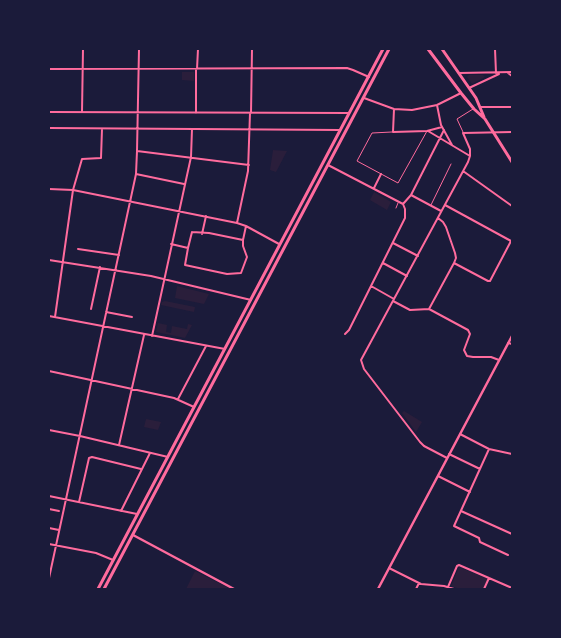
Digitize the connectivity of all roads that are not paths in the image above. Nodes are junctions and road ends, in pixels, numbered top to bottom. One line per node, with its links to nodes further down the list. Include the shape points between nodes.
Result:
1 (83, 49): 11 (street)
2 (139, 49): 12 (street)
3 (198, 49): 13 (street)
4 (252, 49): 14 (street)
5 (383, 49): 22 (main road)
6 (388, 49): 24 (main road)
7 (428, 49): 26 (main road)
8 (442, 49): 19 (main road)
9 (495, 49): 15 (street)
10 (49, 69): 11 (street)
11 (82, 69): 12 (street); 34 (street)
12 (138, 69): 13 (street); 35 (street)
13 (197, 69): 14 (street); 36 (street)
14 (252, 69): 22 (street, via 349,68); 37 (street)
15 (496, 72): 16 (street); 20 (street)
16 (504, 72): 17 (street); 23 (street)
17 (507, 72): 18 (street); 21 (street)
18 (512, 72)
19 (459, 73): 20 (street); 25 (main road)
20 (486, 73): 23 (street)
21 (512, 76)
22 (368, 77): 24 (main road); 38 (main road)
23 (488, 78): 25 (street)
24 (372, 79): 27 (main road)
25 (469, 88): 29 (main road)
26 (461, 93): 28 (street); 32 (main road)
27 (363, 97): 31 (street); 61 (main road)
28 (437, 106): 31 (street, via 417,110); 40 (street)
29 (481, 107): 30 (street); 39 (main road)
30 (512, 107)
31 (394, 109): 49 (street)
32 (474, 109): 39 (main road); 52 (lane, via 457,119)
33 (49, 112): 34 (street)
34 (82, 112): 35 (street)
35 (138, 113): 36 (street); 43 (street)
36 (196, 113): 37 (street)
37 (251, 113): 38 (street); 45 (street)
38 (349, 113): 46 (main road)
39 (485, 119): 50 (main road)
40 (442, 127): 47 (street); 48 (street)
41 (49, 128): 42 (street)
42 (102, 129): 43 (street); 68 (street, via 101,158 82,159)
43 (138, 129): 44 (street); 55 (street)
44 (192, 129): 45 (street); 57 (street)
45 (250, 130): 46 (street); 60 (street)
46 (340, 130): 87 (main road)
47 (444, 130): 53 (street); 54 (street)
48 (427, 131): 49 (street); 53 (street); 64 (lane, via 398,183)
49 (393, 132): 64 (lane, via 372,133 357,160)
50 (493, 132): 51 (street); 52 (street); 58 (main road)
51 (512, 132)
52 (463, 133): 56 (street, via 469,145)
53 (440, 139): 54 (street); 69 (street)
54 (453, 146): 56 (street)
55 (137, 151): 57 (street); 63 (street)
56 (470, 156): 62 (street)
57 (191, 157): 60 (street); 65 (street)
58 (512, 162)
59 (451, 164): 74 (lane)
60 (249, 165): 81 (street)
61 (328, 165): 66 (street); 100 (main road)
62 (463, 171): 73 (street); 75 (street)
63 (136, 174): 65 (street); 70 (street)
64 (381, 174): 66 (street)
65 (184, 184): 77 (street)
66 (374, 188): 71 (street)
67 (49, 189): 68 (street)
68 (73, 190): 70 (street); 93 (street)
69 (411, 195): 72 (street); 74 (street)
70 (130, 201): 77 (street); 90 (street)
71 (399, 202): 72 (street); 76 (lane)
72 (403, 204): 85 (street, via 405,217)
73 (445, 205): 78 (street); 95 (street, via 511,242 489,281)
74 (430, 206): 78 (street)
75 (512, 206)
76 (396, 208)
77 (179, 211): 79 (street); 86 (street)
78 (441, 211): 80 (street)
79 (206, 216): 81 (street); 83 (street)
80 (438, 218): 91 (street); 95 (street, via 446,227 455,253)
81 (237, 223): 82 (street)
82 (246, 226): 84 (street); 87 (street)
83 (202, 234): 84 (street, via 209,233); 88 (street, via 191,233)
84 (243, 240): 88 (street, via 247,257 240,274 227,274 186,265)
85 (393, 243): 91 (street); 94 (street)
86 (171, 244): 88 (street); 101 (street)
87 (280, 245): 98 (main road)
88 (188, 248)
89 (78, 249): 90 (street)
90 (119, 255): 97 (street)
91 (418, 256): 99 (street)
92 (49, 260): 93 (street)
93 (63, 262): 96 (street); 109 (street)
94 (383, 263): 99 (street); 102 (street)
95 (454, 263): 106 (street)
96 (100, 267): 97 (street); 105 (street)
97 (116, 270): 101 (street); 107 (street)
98 (264, 275): 100 (main road); 103 (main road)
99 (407, 276): 104 (street)
100 (268, 278): 125 (main road)
101 (164, 279): 103 (street); 114 (street)
102 (370, 286): 104 (street); 112 (street)
103 (251, 300): 119 (main road)
104 (394, 300): 106 (street, via 410,310); 139 (street, via 361,364 421,443)
105 (91, 309)
106 (429, 309): 120 (street, via 469,331 470,335 464,348 467,356)
107 (106, 312): 110 (street); 111 (street)
108 (49, 316): 109 (street)
109 (55, 317): 111 (street)
110 (132, 317)
111 (103, 326): 113 (street); 122 (street)
112 (345, 334)
113 (144, 335): 114 (street); 123 (street)
114 (152, 336): 118 (street)
115 (512, 336): 116 (street)
116 (508, 342): 117 (street); 120 (street)
117 (512, 344)
118 (206, 346): 119 (street); 126 (street)
119 (225, 350): 124 (main road)
120 (499, 360): 129 (street)
121 (49, 371): 122 (street)
122 (91, 380): 123 (street); 130 (street)
123 (132, 389): 126 (street); 132 (street)
124 (202, 392): 125 (main road); 127 (main road)
125 (207, 394): 133 (main road)
126 (178, 399): 127 (street)
127 (194, 407): 131 (main road)
128 (49, 430): 130 (street)
129 (460, 434): 134 (street); 136 (street)
130 (80, 436): 132 (street); 145 (street)
131 (175, 444): 133 (main road); 138 (main road)
132 (119, 445): 135 (street)
133 (180, 446): 155 (main road)
134 (489, 449): 137 (street); 141 (street)
135 (150, 453): 138 (street); 140 (street)
136 (449, 454): 139 (street); 141 (street)
137 (512, 454)
138 (168, 457): 151 (main road)
139 (447, 458): 142 (street)
140 (141, 469): 146 (street, via 91,458 88,461); 149 (street)
141 (480, 469): 143 (street)
142 (438, 476): 143 (street); 160 (street)
143 (470, 492): 150 (street)
144 (49, 496): 145 (street)
145 (66, 499): 146 (street); 153 (street)
146 (79, 502): 149 (street)
147 (49, 509): 148 (street)
148 (59, 511)
149 (121, 511): 151 (street)
150 (461, 511): 154 (street); 158 (street, via 454,526)
151 (137, 514): 159 (main road)
152 (49, 528): 153 (street)
153 (59, 530): 157 (street)
154 (512, 534)
155 (133, 536): 167 (main road); 168 (street)
156 (49, 544): 157 (street)
157 (56, 545): 159 (street); 161 (street)
158 (508, 555)
159 (113, 560): 166 (main road)
160 (389, 568): 163 (street); 169 (street)
161 (49, 578)
162 (489, 578): 164 (street, via 458,565); 165 (street); 172 (street)
163 (419, 583): 164 (street); 170 (street)
164 (448, 587): 171 (street)
165 (512, 588)
166 (99, 589)
167 (104, 589)
168 (234, 589)
169 (378, 589)
170 (416, 589)
171 (454, 589)
172 (484, 589)

